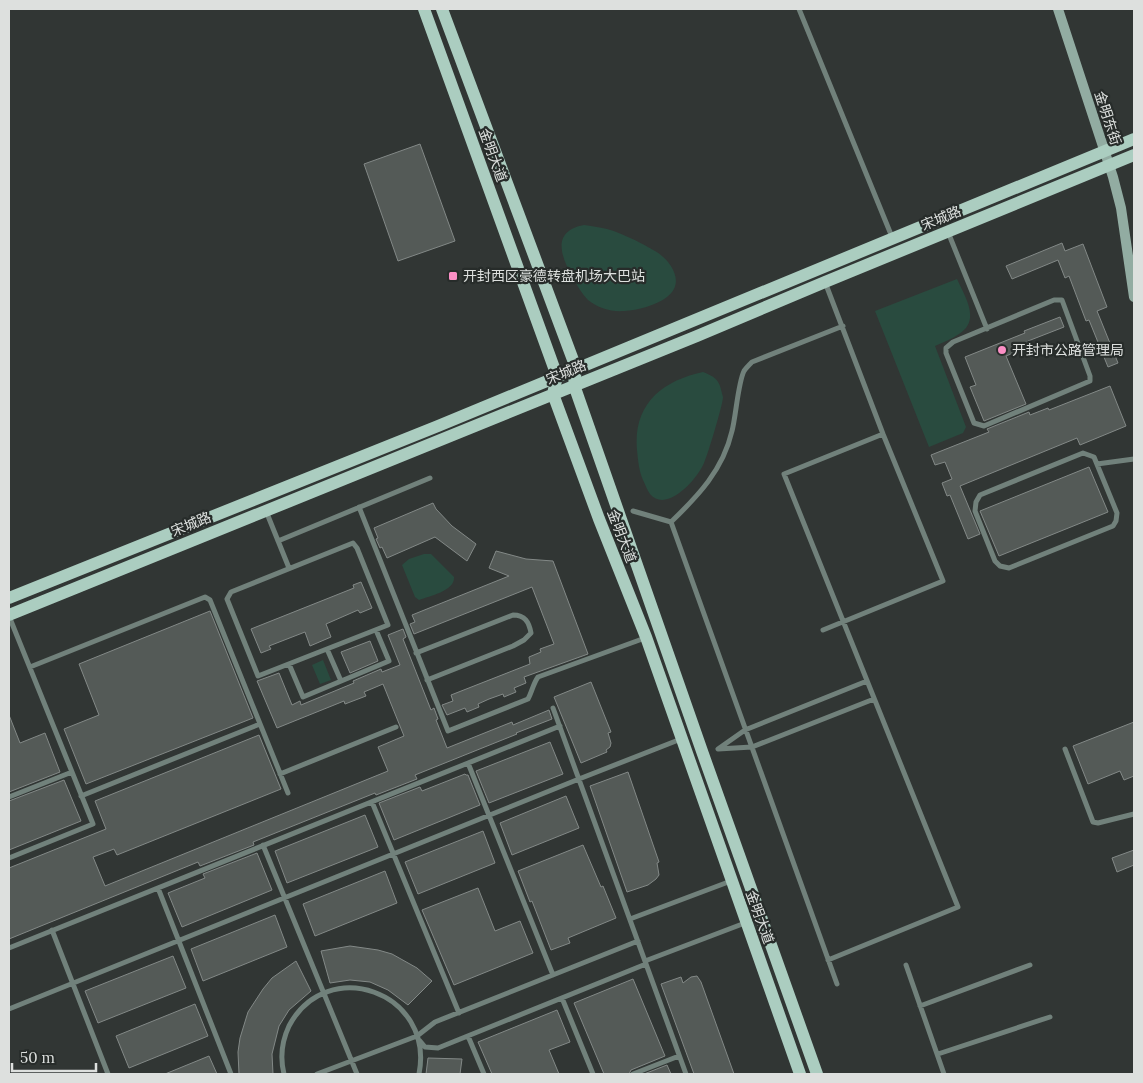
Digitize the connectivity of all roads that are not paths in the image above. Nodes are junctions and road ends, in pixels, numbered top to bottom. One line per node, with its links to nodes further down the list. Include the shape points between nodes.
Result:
1 (424, 9): 16 (main road, 金明大道)
2 (442, 9): 15 (main road, 金明大道)
3 (798, 9): 10 (lane)
4 (1058, 9): 6 (street, 金明东街)
5 (1134, 139): 6 (main road, 宋城路)
6 (1104, 151): 8 (street, 金明东街); 10 (main road, 宋城路)
7 (1134, 155): 8 (main road, 宋城路)
8 (1109, 165): 9 (main road, 宋城路); 12 (street, 金明东街, via 1121,208)
9 (948, 231): 11 (main road, 宋城路); 14 (lane)
10 (893, 239): 15 (main road, 宋城路)
11 (825, 282): 13 (lane); 17 (main road, 宋城路)
12 (1134, 297)
13 (843, 326): 19 (lane); 26 (lane, via 752,362 744,371 732,432 723,458 695,499)
14 (986, 328): 14 (lane, via 1054,300 1062,300 1090,381 984,426 974,423 946,348)
15 (576, 368): 16 (main road, 宋城路); 17 (main road, 金明大道)
16 (557, 376): 18 (main road, 金明大道); 29 (main road, 宋城路)
17 (574, 385): 18 (main road, 宋城路); 52 (main road, 金明大道)
18 (554, 394): 24 (main road, 宋城路); 34 (main road, 金明大道)
19 (883, 434): 31 (lane, via 784,474); 31 (lane, via 943,581)
20 (1134, 458): 21 (lane)
21 (1097, 464): 21 (lane, via 1117,514 1113,526 1008,568 1000,566 975,511 980,495 1083,453 1094,457)
22 (430, 478): 23 (lane)
23 (359, 507): 27 (lane); 36 (lane)
24 (266, 510): 27 (lane); 30 (main road, 宋城路)
25 (634, 511): 26 (lane)
26 (671, 522): 47 (lane)
27 (278, 541): 28 (lane)
28 (289, 568): 32 (lane, via 353,542 388,625); 37 (lane, via 231,592 227,599 258,676)
29 (9, 598)
30 (9, 615): 38 (lane)
31 (844, 621): 33 (lane); 41 (lane)
32 (376, 630): 35 (lane); 40 (lane, via 389,661)
33 (823, 630)
34 (646, 637): 39 (lane, via 538,677 528,699 448,731); 48 (main road, 金明大道)
35 (327, 649): 37 (lane); 40 (lane)
36 (416, 653): 39 (lane); 39 (lane, via 513,615 522,616 527,621 531,633 524,640)
37 (289, 664): 40 (lane, via 303,697)
38 (30, 667): 44 (lane, via 205,596 210,600); 54 (lane)
39 (427, 680)
40 (341, 681)
41 (868, 681): 42 (lane); 47 (lane)
42 (874, 699): 49 (lane); 75 (lane, via 958,907)
43 (553, 708): 45 (lane)
44 (260, 724): 55 (lane); 58 (lane)
45 (560, 726): 53 (lane); 56 (lane)
46 (396, 727): 55 (lane)
47 (746, 730): 49 (lane); 50 (lane)
48 (682, 739): 56 (lane); 66 (main road, 金明大道)
49 (752, 747): 50 (lane); 75 (lane)
50 (718, 749): 52 (lane)
51 (1065, 749): 61 (lane, via 1093,822)
52 (702, 754): 104 (main road, 金明大道)
53 (468, 763): 60 (lane); 62 (lane)
54 (72, 772): 58 (lane); 59 (lane)
55 (280, 774): 57 (lane)
56 (578, 779): 62 (lane); 69 (lane)
57 (288, 793)
58 (82, 796): 65 (lane, via 92,824)
59 (9, 797)
60 (372, 802): 63 (lane); 64 (lane)
61 (1134, 814)
62 (489, 815): 64 (lane); 79 (lane)
63 (263, 846): 67 (lane); 68 (lane)
64 (393, 854): 68 (lane); 86 (lane)
65 (9, 858)
66 (731, 881): 69 (lane); 70 (main road, 金明大道)
67 (158, 888): 71 (lane); 72 (lane)
68 (284, 898): 72 (lane); 82 (lane)
69 (630, 919): 73 (lane)
70 (746, 923): 76 (lane); 103 (main road, 金明大道)
71 (52, 930): 74 (lane); 80 (lane)
72 (179, 941): 80 (lane); 94 (lane)
73 (638, 941): 76 (lane); 79 (lane)
74 (9, 948)
75 (828, 960): 81 (lane)
76 (645, 962): 83 (lane); 91 (lane)
77 (906, 965): 84 (lane)
78 (1030, 965): 84 (lane)
79 (553, 975): 86 (lane)
80 (73, 983): 85 (lane); 93 (lane)
81 (838, 984)
82 (324, 994): 88 (lane, via 345,988 377,993 404,1012); 92 (lane); 95 (lane, via 306,1004 287,1030 282,1051)
83 (562, 998): 89 (lane); 100 (lane)
84 (920, 1006): 90 (lane)
85 (9, 1009)
86 (458, 1013): 88 (lane, via 435,1022)
87 (1050, 1017): 90 (lane)
88 (418, 1036): 89 (lane, via 425,1047 438,1048); 92 (lane); 98 (lane, via 421,1053)
89 (468, 1036): 99 (lane)
90 (938, 1054): 105 (lane)
91 (679, 1056): 101 (lane); 102 (lane)
92 (352, 1061): 96 (lane); 97 (lane)
93 (108, 1074)
94 (231, 1074)
95 (284, 1074)
96 (317, 1074)
97 (357, 1074)
98 (419, 1074)
99 (484, 1074)
100 (593, 1074)
101 (633, 1074)
102 (686, 1074)
103 (800, 1074)
104 (817, 1074)
105 (944, 1074)

